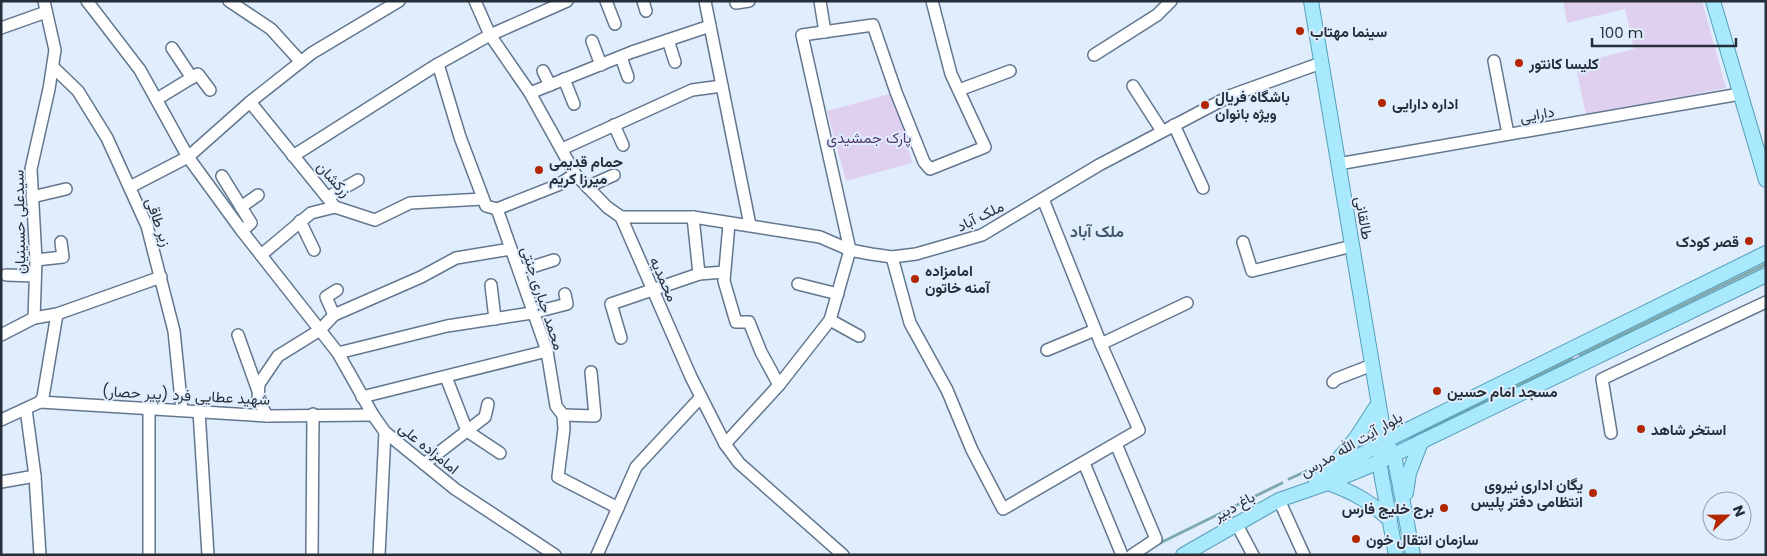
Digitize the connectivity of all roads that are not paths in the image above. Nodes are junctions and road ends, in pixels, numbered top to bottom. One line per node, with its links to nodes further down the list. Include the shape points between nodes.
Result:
1 (87, 1): 45 (street, امامزاده علی)
2 (229, 1): 27 (street, via 271,30)
3 (399, 1): 27 (street)
4 (475, 1): 20 (street, محمدیه)
5 (567, 1): 20 (street)
6 (606, 1): 16 (street)
7 (705, 1): 17 (street)
8 (736, 1): 9 (street)
9 (749, 1)
10 (820, 1): 19 (street)
11 (932, 1): 42 (street)
12 (1171, 1): 24 (street, via 1157,15)
13 (1311, 1): 29 (main road, طالقانی)
14 (1713, 1): 44 (main road)
15 (45, 7): 18 (street); 32 (street, سیدعلی حسینیان, via 55,50)
16 (615, 24)
17 (710, 26): 21 (street); 39 (street)
18 (1, 28)
19 (825, 32): 42 (street, via 874,25 896,92 924,162 930,169 985,147); 84 (street, via 802,35)
20 (490, 35): 30 (street); 43 (street, محمدیه)
21 (668, 40): 25 (street); 28 (street)
22 (592, 41): 31 (street)
23 (172, 48): 36 (street)
24 (1094, 55)
25 (621, 56): 31 (street); 35 (street)
26 (1494, 61): 51 (street)
27 (301, 62): 46 (street)
28 (675, 62)
29 (1321, 63): 49 (street, ملک آباد, via 1232,94); 56 (main road, طالقانی)
30 (438, 64): 54 (street); 68 (street)
31 (601, 65): 37 (street)
32 (53, 67): 62 (street, زیر طاقی, via 78,91 107,138); 67 (street, سیدعلی حسینیان, via 31,169)
33 (543, 71): 38 (street)
34 (1010, 71): 42 (street)
35 (628, 77)
36 (192, 78): 41 (street, via 198,74); 45 (street)
37 (564, 79): 38 (street); 47 (street)
38 (550, 85): 43 (street)
39 (722, 86): 48 (street, via 692,90); 77 (street)
40 (1133, 86): 50 (street)
41 (210, 90)
42 (958, 90)
43 (530, 93): 53 (street, محمدیه)
44 (1740, 94): 51 (street, دارایی); 61 (main road)
45 (158, 99): 55 (street, امامزاده علی)
46 (250, 102): 54 (street, زرکشان); 55 (street)
47 (574, 104)
48 (614, 125): 52 (street); 53 (street)
49 (1174, 125): 50 (street, ملک آباد); 64 (street)
50 (1162, 131): 69 (street, ملک آباد)
51 (1508, 134): 56 (street, دارایی)
52 (623, 145)
53 (562, 149): 57 (street, محمدیه)
54 (293, 156): 70 (street, زرکشان)
55 (188, 157): 62 (street); 78 (street, امامزاده علی)
56 (1338, 164): 81 (main road, طالقانی)
57 (575, 174): 63 (street, محمدیه); 72 (street, via 544,191)
58 (614, 175): 63 (street)
59 (222, 176): 71 (street)
60 (358, 180): 70 (street)
61 (1766, 180)
62 (130, 187): 96 (street, زیر طاقی, via 147,226)
63 (587, 187): 74 (street, محمدیه)
64 (1203, 188)
65 (66, 189): 67 (street)
66 (258, 195): 71 (street)
67 (32, 198): 88 (street, سیدعلی حسینیان)
68 (483, 199): 70 (street, زرکشان, via 410,203 375,220); 72 (street, via 486,206)
69 (1043, 199): 87 (street, ملک آباد, via 982,235); 112 (street)
70 (332, 202): 75 (street)
71 (242, 207): 78 (street, via 252,223)
72 (497, 209): 82 (street, محمد جباری جنتی)
73 (693, 217): 74 (street, ملک آباد); 76 (street, ملک آباد); 92 (street)
74 (621, 218): 99 (street, محمدیه)
75 (300, 221): 83 (street); 85 (street)
76 (729, 224): 77 (street, ملک آباد); 91 (street)
77 (750, 225): 84 (street, ملک آباد, via 820,237)
78 (242, 232): 85 (street, امامزاده علی)
79 (61, 242): 88 (street, via 63,257)
80 (1243, 242): 81 (street, via 1252,271)
81 (1352, 246): 121 (main road, طالقانی)
82 (512, 249): 90 (street, محمد جباری جنتی); 107 (street, via 456,258)
83 (314, 250)
84 (850, 250): 87 (street, ملک آباد); 102 (street)
85 (261, 254): 111 (street, امامزاده علی)
86 (1766, 254): 144 (main road, بلوار آیت الله مدرس)
87 (892, 257): 151 (street, via 910,323 947,390 972,450 1003,509)
88 (36, 260): 95 (street, سیدعلی حسینیان)
89 (554, 260): 90 (street)
90 (519, 271): 105 (street, محمد جباری جنتی)
91 (724, 272): 92 (street); 125 (street, via 736,322 749,322)
92 (698, 274): 99 (street)
93 (6, 275): 95 (street)
94 (1766, 275): 145 (main road, بلوار آیت الله مدرس)
95 (36, 276): 108 (street, سیدعلی حسینیان)
96 (161, 277): 106 (street); 134 (street, زیر طاقی, via 174,331)
97 (798, 284): 102 (street)
98 (491, 286): 109 (street)
99 (652, 289): 116 (street, via 611,304); 128 (street, محمدیه)
100 (337, 290): 107 (street, via 326,297)
101 (565, 294): 105 (street, via 567,304)
102 (838, 294): 110 (street)
103 (1766, 302): 143 (street, via 1602,379)
104 (1187, 303): 117 (street)
105 (532, 313): 109 (street); 119 (street, محمد جباری جنتی)
106 (57, 314): 108 (street); 129 (street)
107 (334, 316): 111 (street)
108 (34, 318): 113 (street)
109 (495, 319): 120 (street, via 447,326)
110 (830, 320): 115 (street); 125 (street)
111 (320, 330): 120 (street, امامزاده علی); 126 (street, via 278,356 259,384)
112 (1095, 330): 117 (street); 118 (street)
113 (1, 335)
114 (238, 335): 126 (street)
115 (858, 336)
116 (621, 338)
117 (1100, 344): 147 (street, via 1139,430)
118 (1047, 350)
119 (547, 351): 123 (street); 139 (street, محمد جباری جنتی, via 556,406)
120 (338, 353): 127 (street, امامزاده علی)
121 (1372, 365): 124 (street); 131 (main road, طالقانی)
122 (591, 372): 139 (street, via 595,416)
123 (446, 378): 127 (street); 141 (street)
124 (1333, 382)
125 (779, 385): 146 (street)
126 (259, 393): 138 (street, via 258,399)
127 (362, 397): 137 (street, امامزاده علی)
128 (701, 397): 146 (street, محمدیه); 159 (street, via 636,468)
129 (40, 402): 132 (street, شهید عطایی فرد (پیر حصار)); 133 (street, شهید عطایی فرد (پیر حصار))
130 (488, 404): 141 (street, via 485,417)
131 (1378, 404): 144 (main road, طالقانی); 154 (main road)
132 (149, 408): 134 (street, شهید عطایی فرد (پیر حصار)); 165 (street)
133 (26, 409): 140 (street, شهید عطایی فرد (پیر حصار)); 153 (street)
134 (182, 410): 135 (street, شهید عطایی فرد (پیر حصار))
135 (199, 411): 138 (street, شهید عطایی فرد (پیر حصار)); 166 (street)
136 (313, 414): 137 (street, شهید عطایی فرد (پیر حصار)); 138 (street, شهید عطایی فرد (پیر حصار)); 167 (street)
137 (373, 415): 142 (street, امامزاده علی)
138 (267, 416)
139 (563, 416): 159 (street, محمد جباری جنتی, via 558,477)
140 (1, 420)
141 (467, 430): 148 (street); 152 (street)
142 (385, 432): 152 (street, امامزاده علی); 168 (street)
143 (1612, 434)
144 (1385, 441): 149 (main road); 150 (main road); 154 (main road, بلوار آیت الله مدرس)
145 (1421, 442): 149 (main road, بلوار آیت الله مدرس); 158 (main road, via 1409,473)
146 (725, 444): 171 (street, محمدیه, via 739,463)
147 (1116, 444): 151 (street); 173 (street, via 1156,539)
148 (500, 454)
149 (1394, 455): 150 (main road, بلوار آیت الله مدرس); 158 (main road)
150 (1379, 462): 154 (main road, بلوار آیت الله مدرس); 160 (main road)
151 (1084, 463): 172 (street)
152 (424, 464): 169 (street, امامزاده علی, via 455,490)
153 (35, 476): 155 (street); 164 (street)
154 (1327, 479): 156 (main road, بلوار آیت الله مدرس); 160 (main road, via 1372,504)
155 (1, 482)
156 (1303, 490): 157 (main road, باغ دبیر)
157 (1279, 500): 161 (main road, باغ دبیر); 176 (street)
158 (1404, 506): 162 (main road)
159 (618, 508): 170 (street)
160 (1390, 520): 163 (main road)
161 (1236, 523): 174 (main road, باغ دبیر); 175 (street)
162 (1409, 534): 163 (main road, via 1400,529); 178 (main road)
163 (1394, 539): 177 (main road)
164 (40, 555)
165 (149, 555)
166 (208, 555)
167 (312, 555)
168 (379, 555)
169 (555, 555)
170 (597, 555)
171 (843, 555)
172 (1122, 555)
173 (1132, 555)
174 (1183, 555)
175 (1253, 555)
176 (1304, 555)
177 (1396, 555)
178 (1413, 555)

